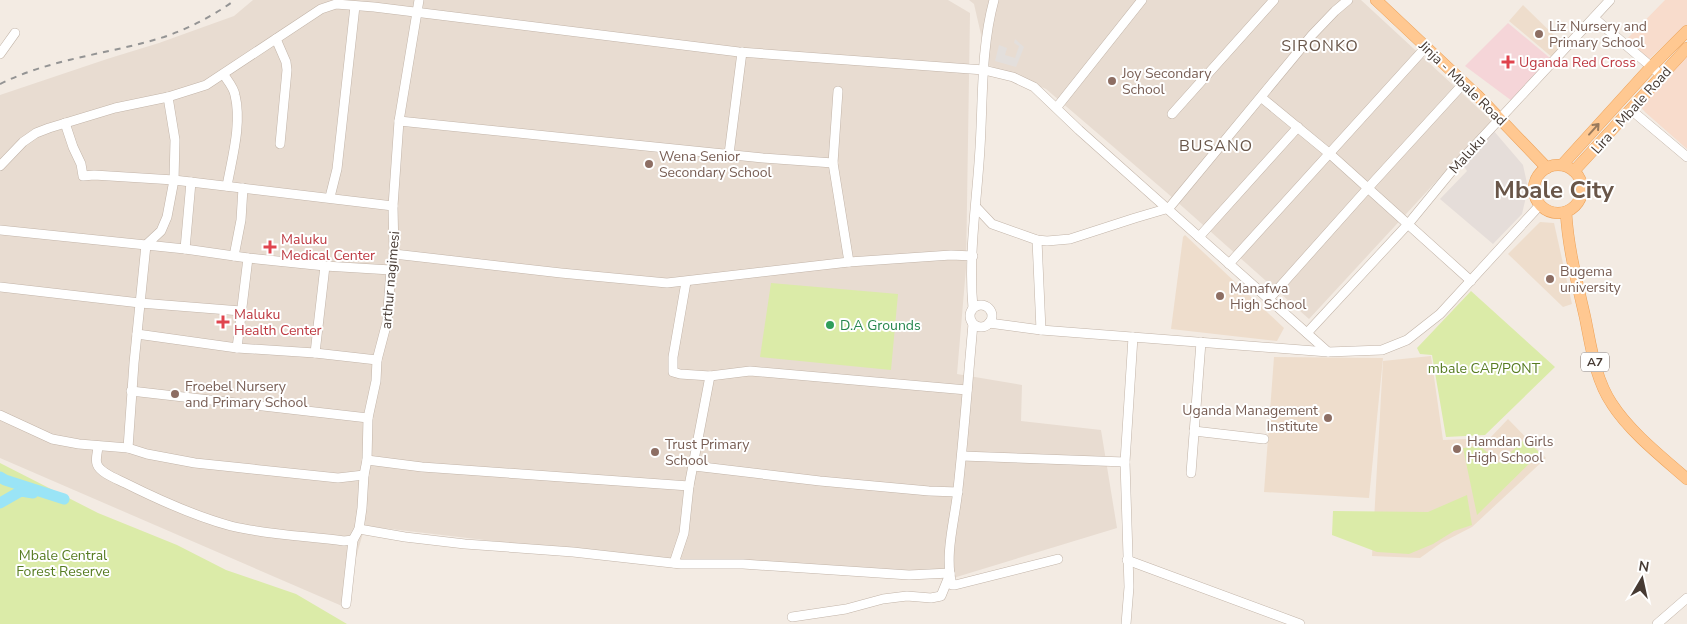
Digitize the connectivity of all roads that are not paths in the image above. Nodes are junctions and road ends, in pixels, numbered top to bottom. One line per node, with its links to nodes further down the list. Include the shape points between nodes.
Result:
1 (419, 0): 9 (street, arthur nagimesi)
2 (994, 0): 19 (street)
3 (1142, 0): 26 (street)
4 (1274, 0): 28 (street)
5 (1348, 0): 25 (street, via 1312,35)
6 (1376, 0): 14 (main road, Jinja - Mbale Road)
7 (1610, 0): 10 (street, Maluku)
8 (354, 6): 9 (street); 13 (street, via 328,6); 47 (street, via 337,169)
9 (417, 12): 16 (street); 30 (street, arthur nagimesi)
10 (1594, 18): 18 (street); 29 (street, Maluku)
11 (15, 33): 17 (street)
12 (1686, 33): 18 (main road, Lira - Mbale Road)
13 (276, 39): 20 (street); 33 (street, via 288,70)
14 (1426, 47): 22 (main road, Jinja - Mbale Road); 35 (street)
15 (1687, 48): 21 (main road, Lira - Mbale Road)
16 (742, 52): 19 (street); 34 (street)
17 (0, 54)
18 (1650, 67): 21 (street); 38 (main road, Lira - Mbale Road, one-way to 18)
19 (984, 70): 26 (street, via 1025,82); 50 (street)
20 (224, 74): 24 (street, via 206,85); 44 (street, via 235,93 237,114)
21 (1661, 76): 27 (main road, Lira - Mbale Road)
22 (1464, 83): 29 (main road, Jinja - Mbale Road); 46 (street)
23 (838, 91): 37 (street)
24 (168, 97): 31 (street); 42 (street, via 175,140)
25 (1262, 98): 32 (street); 51 (street)
26 (1057, 107): 51 (street)
27 (1630, 109): 36 (street); 41 (main road, Lira - Mbale Road)
28 (1172, 114)
29 (1499, 118): 40 (main road, Jinja - Mbale Road); 53 (street, Maluku)
30 (400, 121): 34 (street); 49 (street, arthur nagimesi)
31 (65, 123): 39 (street, via 36,133); 42 (street, via 83,176)
32 (1298, 127): 35 (street); 55 (street)
33 (280, 144)
34 (729, 154): 37 (street)
35 (1330, 154): 46 (street); 64 (street)
36 (1687, 158)
37 (833, 163): 63 (street)
38 (1562, 165): 40 (main road); 41 (main road)
39 (0, 166)
40 (1547, 168): 48 (main road, via 1540,173 1534,186)
41 (1574, 171): 52 (main road, via 1582,190 1578,204)
42 (174, 180): 43 (street); 57 (street, via 161,231)
43 (191, 182): 44 (street); 58 (street)
44 (226, 186): 45 (street)
45 (243, 188): 47 (street); 60 (street)
46 (1368, 188): 53 (street); 70 (street)
47 (330, 197): 49 (street)
48 (1540, 205): 52 (main road, via 1554,213); 67 (street)
49 (394, 206): 59 (street, arthur nagimesi)
50 (976, 207): 56 (street, via 992,224); 61 (street)
51 (1169, 208): 55 (street); 56 (street, via 1070,239)
52 (1566, 212): 100 (main road, A7, via 1576,282 1594,359 1606,393 1632,428)
53 (1409, 223): 67 (street); 77 (street, Maluku)
54 (0, 230): 57 (street)
55 (1199, 237): 64 (street)
56 (1036, 240): 76 (street)
57 (146, 245): 58 (street); 71 (street)
58 (185, 249): 60 (street)
59 (394, 254): 66 (street, arthur nagimesi); 68 (street, via 648,282)
60 (234, 256): 62 (street)
61 (973, 256): 63 (street); 72 (street)
62 (248, 258): 65 (street); 73 (street)
63 (849, 262): 68 (street)
64 (1229, 264): 70 (street)
65 (325, 266): 66 (street); 83 (street)
66 (391, 270): 84 (street, arthur nagimesi, via 388,322)
67 (1472, 281): 82 (street, via 1426,326 1399,344 1382,350)
68 (686, 282): 85 (street, via 673,372)
69 (0, 287): 71 (street)
70 (1268, 300): 77 (street)
71 (140, 303): 73 (street); 78 (street)
72 (973, 308): 74 (street, via 980,305 990,310); 75 (street, via 970,314)
73 (241, 312): 81 (street)
74 (989, 323): 75 (street, via 983,327); 76 (street)
75 (973, 324): 86 (street)
76 (1041, 330): 79 (street)
77 (1307, 333): 82 (street)
78 (137, 334): 81 (street); 87 (street)
79 (1133, 337): 80 (street); 96 (street)
80 (1201, 342): 82 (street); 90 (street)
81 (237, 348): 83 (street)
82 (1328, 352)
83 (316, 353): 84 (street)
84 (377, 360): 89 (street, arthur nagimesi)
85 (710, 376): 86 (street, via 750,371); 97 (street)
86 (967, 390): 94 (street)
87 (131, 391): 89 (street); 93 (street)
88 (0, 415): 92 (street, via 52,439)
89 (368, 418): 95 (street, arthur nagimesi)
90 (1194, 431): 91 (street); 98 (street)
91 (1264, 439)
92 (98, 446): 93 (street); 104 (street, via 96,463 102,470 195,515 232,526)
93 (128, 448): 99 (street, via 195,463 338,478)
94 (962, 456): 96 (street); 102 (street)
95 (367, 460): 99 (street, arthur nagimesi); 101 (street)
96 (1125, 462): 106 (street)
97 (694, 466): 101 (street); 102 (street, via 929,492)
98 (1191, 473)
99 (364, 475): 103 (street, arthur nagimesi)
100 (1687, 479)
101 (689, 486): 107 (street, via 684,533)
102 (958, 492): 108 (street)
103 (359, 529): 104 (street); 107 (street, via 465,544)
104 (353, 540): 110 (street)
105 (1058, 560): 108 (street, via 955,586)
106 (1127, 560): 112 (street, via 1129,601); 113 (street)
107 (674, 563): 108 (street, via 909,575)
108 (950, 574): 111 (street, via 941,596 883,599 846,609)
109 (1687, 598): 114 (street)
110 (346, 604)
111 (792, 617)
112 (1126, 624)
113 (1300, 624)
114 (1657, 624)

